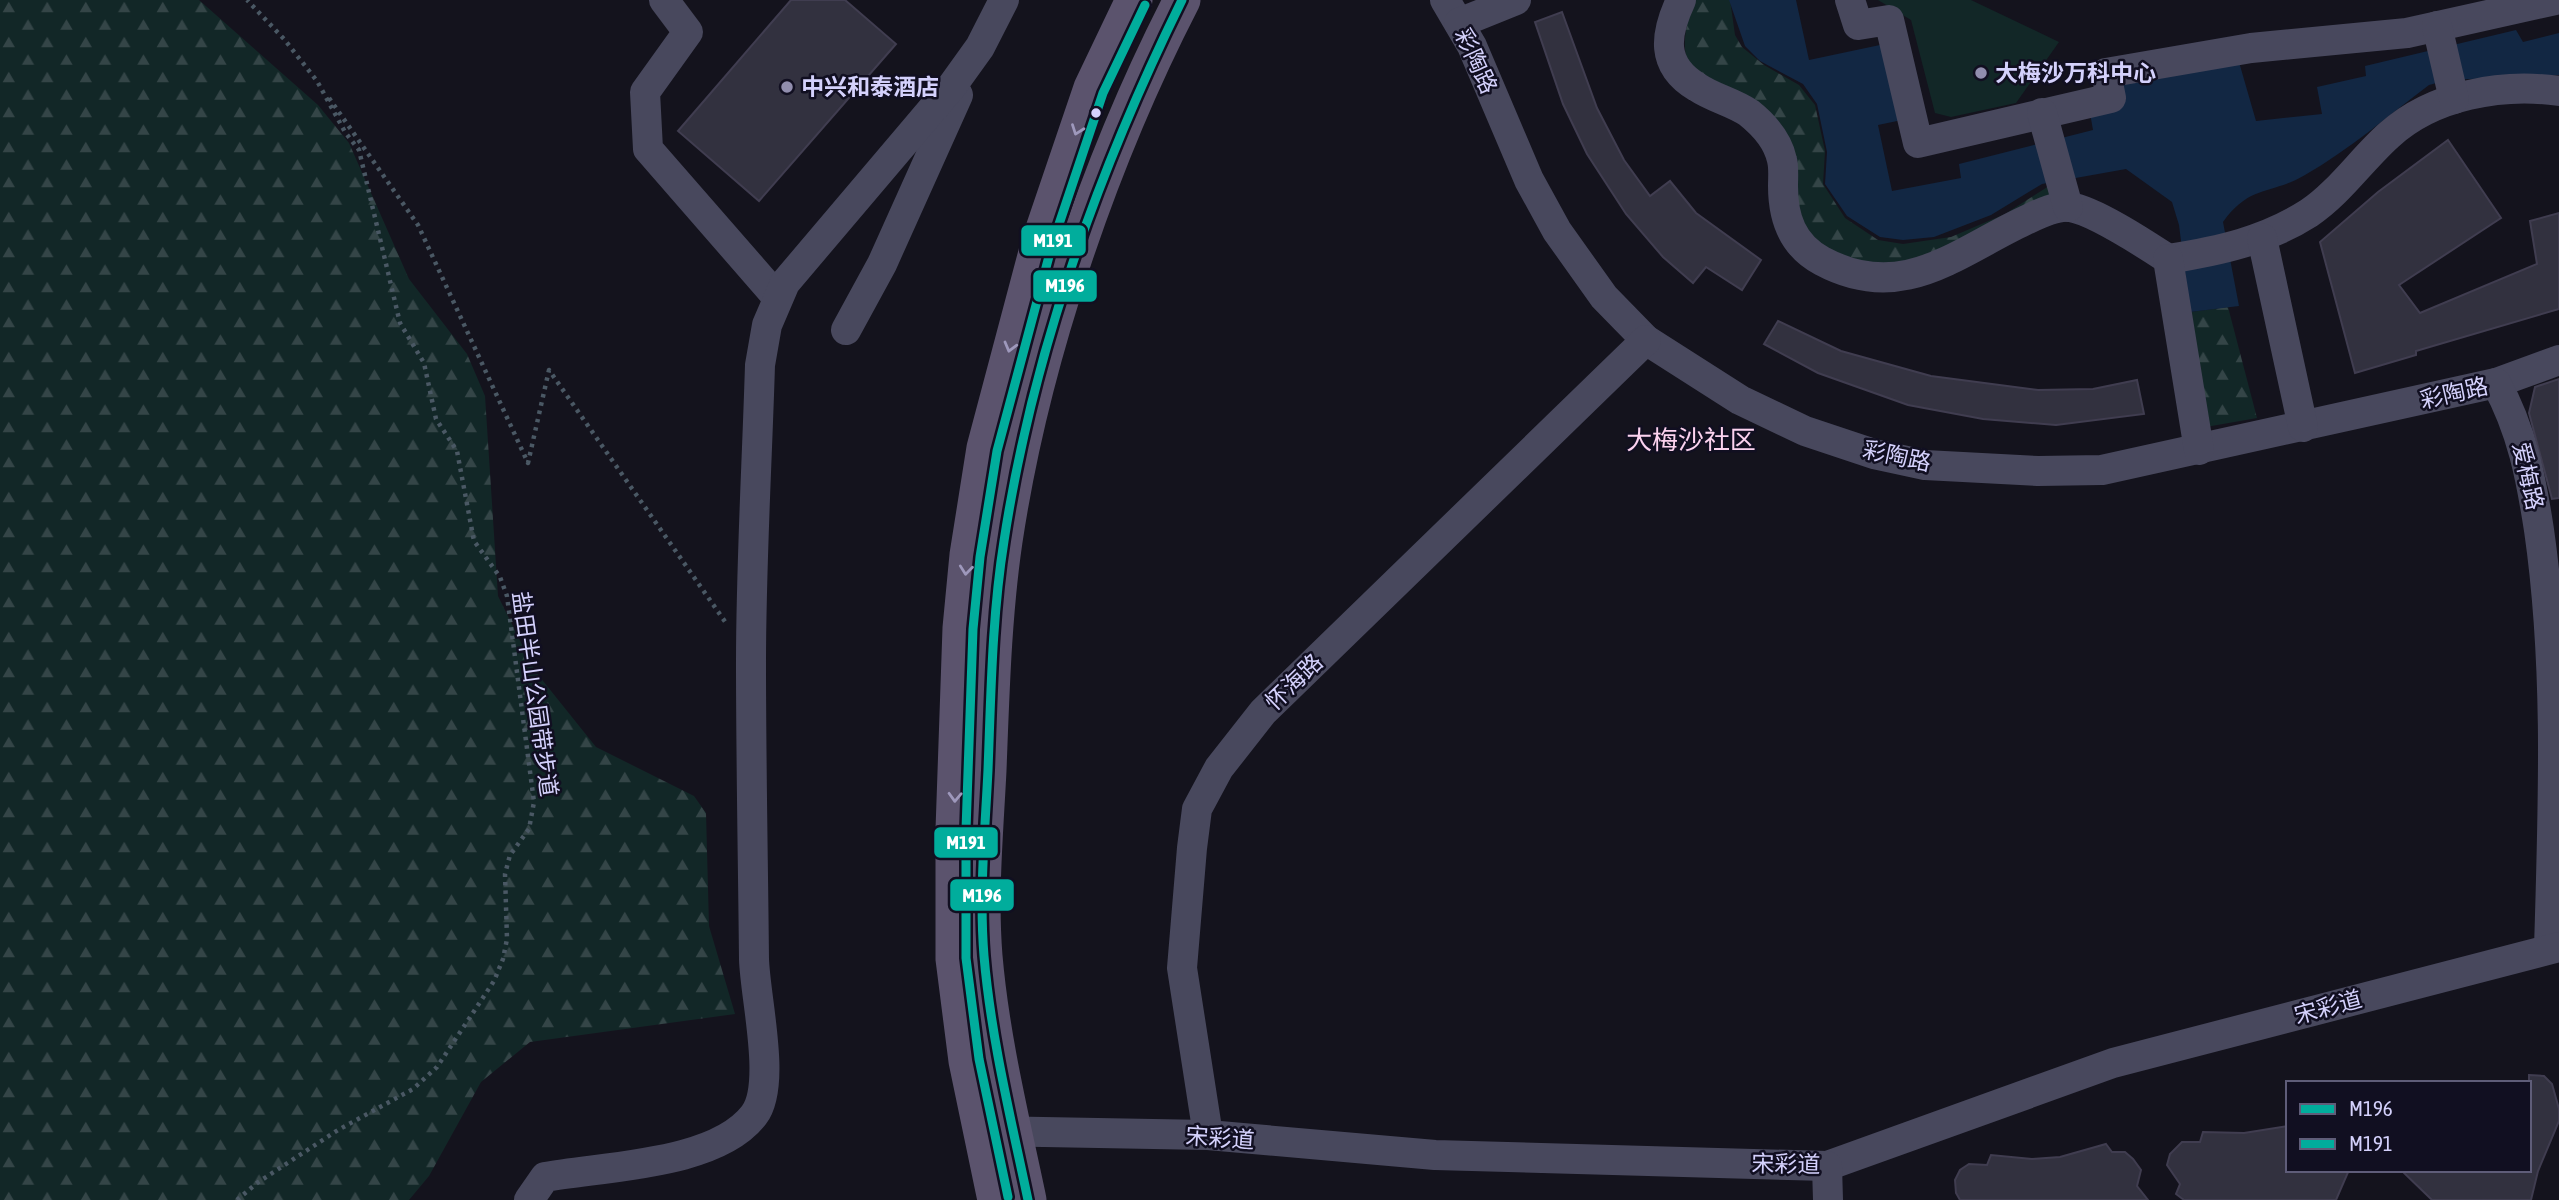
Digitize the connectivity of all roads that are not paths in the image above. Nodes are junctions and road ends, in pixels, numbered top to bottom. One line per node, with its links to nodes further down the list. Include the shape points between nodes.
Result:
1 (664, 0): 18 (street, via 688,32 645,92 648,149)
2 (1133, 0): 26 (main road, one-way to 26, via 1092,88 1040,240 1003,372 972,516 961,628 953,913 962,1029)
3 (1182, 0): 26 (main road, via 1126,115 1075,260 1034,397 1004,542 993,653 983,922)
4 (1516, 0): 9 (street)
5 (1681, 0): 15 (street, via 1668,27 1669,51 1679,73 1697,88 1748,113 1771,134 1783,160 1783,211 1794,238 1821,261 1865,277 1910,275 1944,265)
6 (1850, 0): 14 (street, via 1858,25 1889,20 1918,143)
7 (2555, 0): 10 (street)
8 (1001, 2): 11 (street)
9 (1452, 12): 20 (street, 彩陶路, via 1472,46 1517,156 1557,231 1604,296)
10 (2437, 26): 13 (street); 14 (street, via 2251,48 2106,73 2111,98)
11 (980, 47): 18 (street); 19 (street, via 882,264)
12 (2559, 91): 13 (street, via 2491,90)
13 (2454, 99): 16 (street, via 2414,115 2312,211)
14 (2042, 113): 15 (street)
15 (2065, 196): 17 (street)
16 (2262, 238): 17 (street); 23 (street)
17 (2168, 259): 24 (street)
18 (778, 297): 29 (street, via 760,365 751,660 754,979 763,1101 753,1117 732,1134 698,1153 545,1177)
19 (846, 330)
20 (1646, 340): 24 (street, 彩陶路, via 1740,400 1805,431 1874,454 1925,464 2038,471 2102,470); 27 (street, 怀海路, via 1263,712 1219,768 1197,809 1182,968)
21 (2559, 360): 22 (street, 彩陶路)
22 (2496, 383): 23 (street, 彩陶路); 25 (street, 爱梅路, via 2528,461 2549,593)
23 (2303, 427): 24 (street, 彩陶路)
24 (2199, 450)
25 (2554, 948): 28 (street, 宋彩道, via 2113,1063)
26 (996, 1131): 27 (street, 宋彩道); 30 (main road); 31 (main road)
27 (1208, 1135): 28 (street, 宋彩道, via 1435,1155)
28 (1827, 1166): 32 (street)
29 (529, 1200)
30 (996, 1200)
31 (1028, 1200)
32 (1828, 1200)

